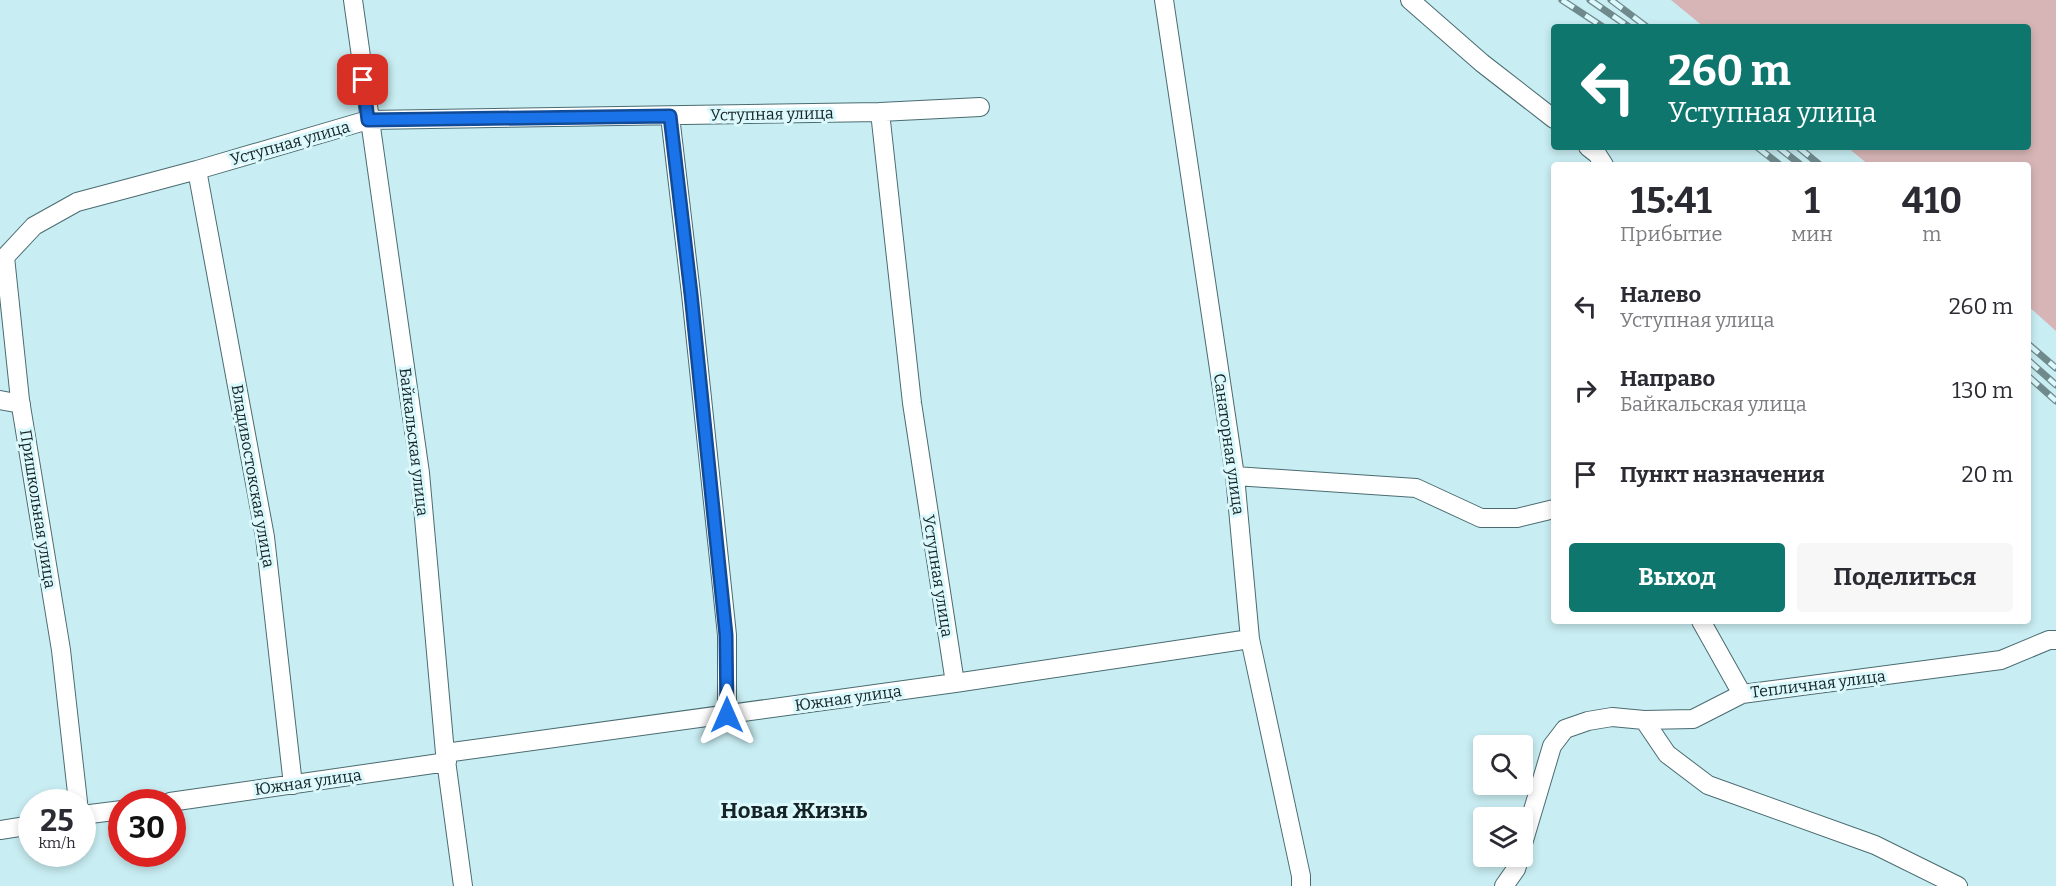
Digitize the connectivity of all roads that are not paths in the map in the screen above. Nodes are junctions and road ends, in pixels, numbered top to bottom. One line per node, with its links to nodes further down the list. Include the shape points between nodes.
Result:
1 (352, 0): 8 (street, Байкальская улица)
2 (1164, 0): 15 (street, Санаторная улица)
3 (1410, 0): 7 (street)
4 (980, 107): 5 (street, Уступная улица)
5 (880, 112): 6 (street, Уступная улица); 20 (street, Уступная улица, via 912,403)
6 (670, 116): 8 (street, Уступная улица); 22 (street, via 726,635)
7 (1551, 117)
8 (368, 120): 11 (street, Уступная улица); 24 (street, Байкальская улица, via 420,473)
9 (1592, 150): 10 (street)
10 (1602, 162)
11 (196, 170): 12 (street, Уступная улица, via 77,202); 25 (street, Владивостокская улица, via 266,537)
12 (34, 225): 14 (street, Пришкольная улица, via 5,257)
13 (0, 400): 14 (street)
14 (21, 404): 26 (street, Пришкольная улица, via 60,650)
15 (1234, 476): 16 (street, via 1416,488 1481,518 1517,518); 18 (street, Санаторная улица)
16 (1551, 510)
17 (1703, 624): 21 (street)
18 (1250, 639): 20 (street, Южная улица); 33 (street, Санаторная улица)
19 (2056, 640): 21 (street, Тепличная улица, via 2001,660)
20 (955, 683): 22 (street, Южная улица)
21 (1742, 694): 23 (street, Тепличная улица, via 1693,719)
22 (727, 715): 24 (street, Южная улица)
23 (1644, 720): 28 (street, Тепличная улица, via 1612,717 1565,729 1552,746); 35 (street, via 1666,754 1708,785 1875,845)
24 (446, 758): 25 (street, Южная улица); 32 (street, Байкальская улица)
25 (293, 784): 27 (street, Южная улица)
26 (76, 789)
27 (186, 800)
28 (1533, 810)
29 (18, 827): 30 (street)
30 (0, 830)
31 (1517, 867): 34 (street)
32 (463, 886)
33 (1301, 886)
34 (1504, 886)
35 (1958, 886)

